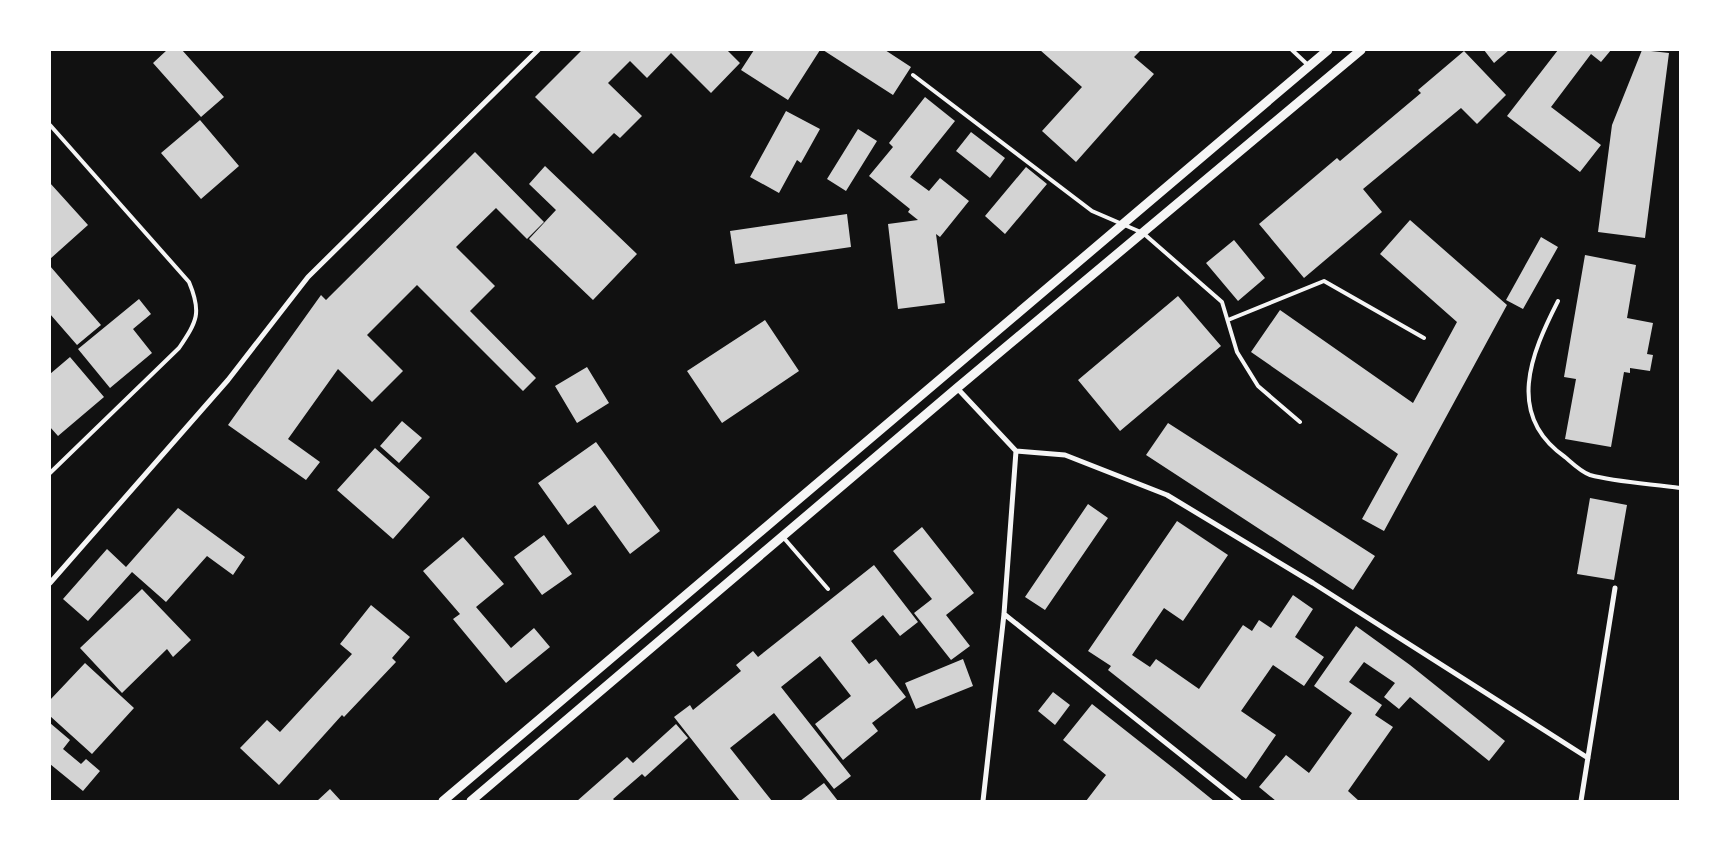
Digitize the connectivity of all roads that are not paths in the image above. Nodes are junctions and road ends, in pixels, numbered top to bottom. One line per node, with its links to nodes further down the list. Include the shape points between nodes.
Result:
1 (538, 50): 19 (street, via 308,277 228,380)
2 (1292, 50): 5 (lane)
3 (1328, 50): 5 (street)
4 (1361, 50): 9 (street)
5 (1309, 66): 8 (street)
6 (913, 75): 8 (lane, via 1092,211)
7 (50, 125): 16 (lane, via 189,282 197,301 194,325 179,348)
8 (1123, 224): 9 (lane); 24 (street)
9 (1142, 233): 11 (lane, via 1222,302); 13 (street)
10 (1558, 301): 17 (lane, via 1539,338 1529,372 1531,419 1555,450 1588,474)
11 (1228, 320): 12 (lane, via 1324,281); 14 (lane, via 1237,352 1258,386)
12 (1424, 338)
13 (957, 388): 15 (street); 18 (street)
14 (1300, 422)
15 (1016, 451): 22 (street); 23 (street, via 1065,455 1167,495 1313,583)
16 (50, 473)
17 (1680, 488)
18 (783, 536): 21 (lane); 25 (street)
19 (50, 583)
20 (1615, 588): 23 (street)
21 (828, 589)
22 (1004, 614): 26 (street); 27 (street)
23 (1588, 758): 28 (street)
24 (443, 801)
25 (471, 801)
26 (983, 801)
27 (1240, 801)
28 (1581, 801)

